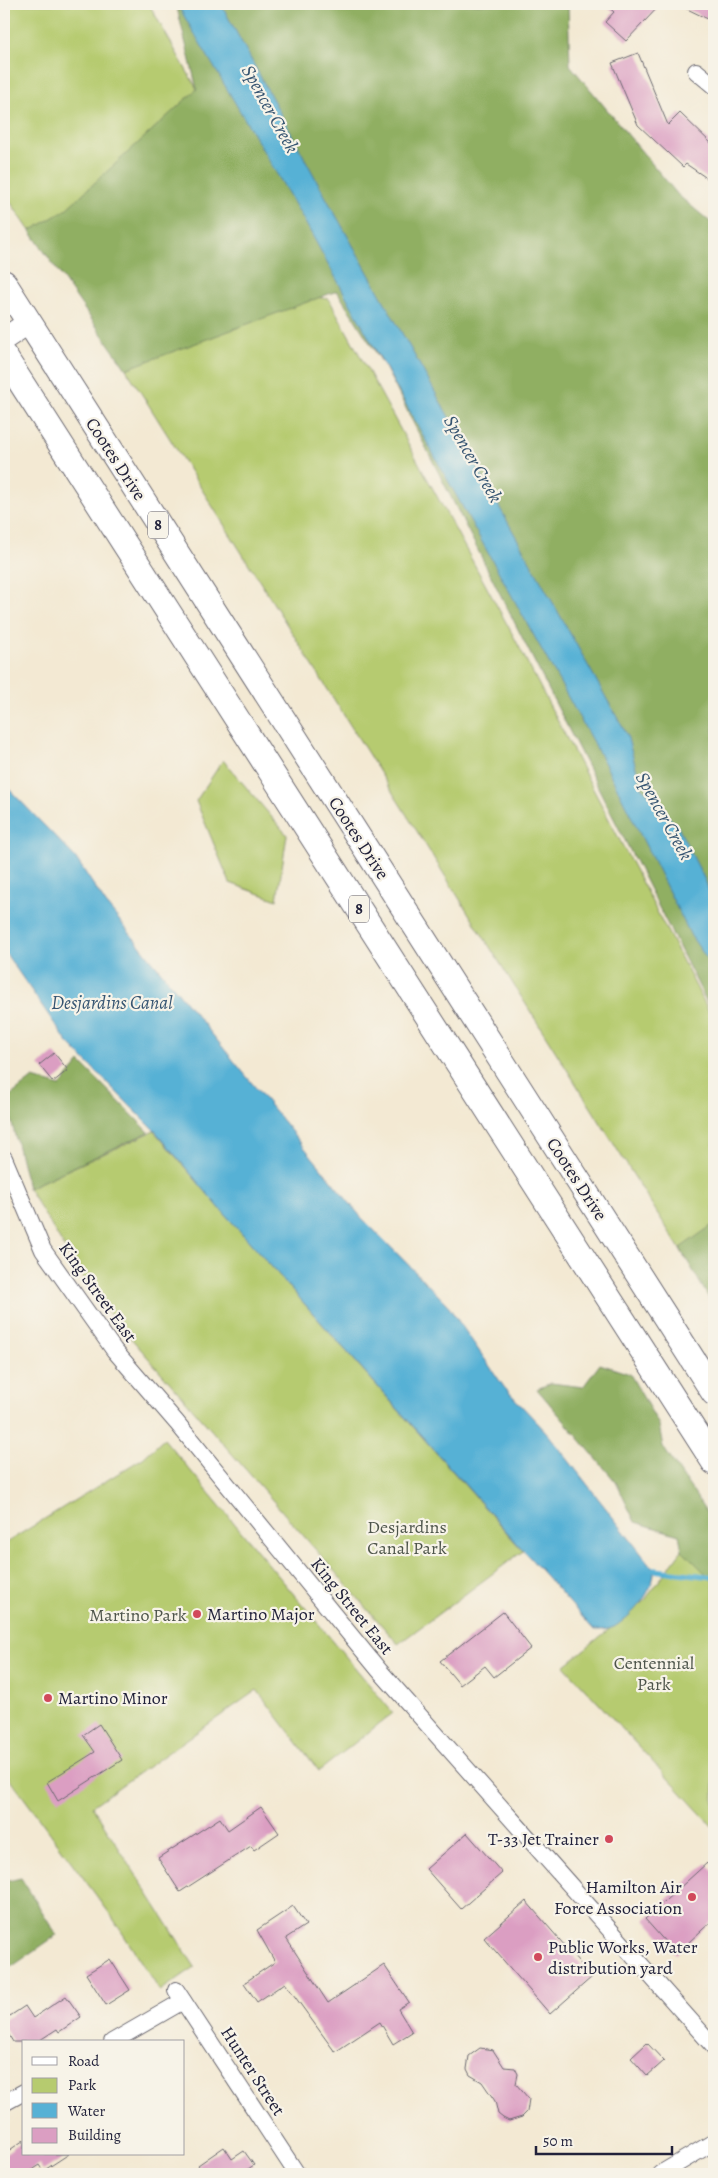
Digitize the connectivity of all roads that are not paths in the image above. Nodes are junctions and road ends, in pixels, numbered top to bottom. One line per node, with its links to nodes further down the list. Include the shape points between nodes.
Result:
1 (696, 71): 2 (street)
2 (714, 86)
3 (4, 283): 4 (main road, Cootes Drive / 8)
4 (28, 323): 5 (main road); 8 (main road, Cootes Drive / 8)
5 (4, 339)
6 (4, 356): 9 (main road, 8)
7 (4, 1158): 11 (street, King Street East, via 42,1250 114,1350 379,1670)
8 (714, 1393)
9 (714, 1462)
10 (115, 2040): 15 (street, Hunter Street, via 180,1996)
11 (714, 2047)
12 (22, 2093): 13 (street)
13 (4, 2103)
14 (714, 2142): 16 (street)
15 (297, 2174)
16 (660, 2174)

